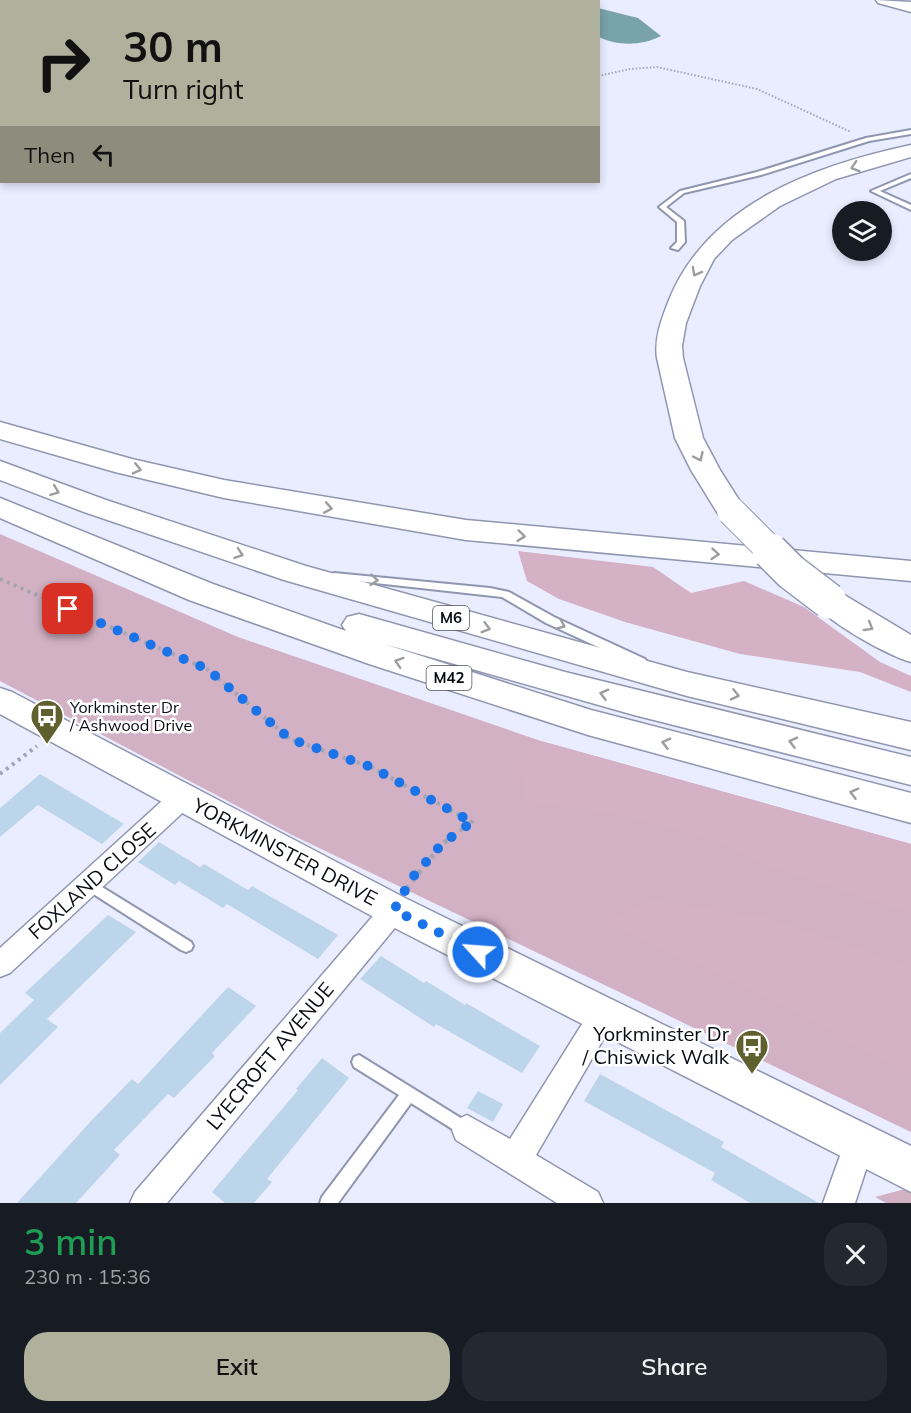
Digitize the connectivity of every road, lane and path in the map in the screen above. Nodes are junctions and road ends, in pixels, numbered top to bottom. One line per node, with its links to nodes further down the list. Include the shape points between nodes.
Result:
1 (884, 0): 2 (highway)
2 (911, 7)
3 (600, 76): 5 (path, via 657,67 757,89)
4 (911, 132): 5 (lane)
5 (868, 139): 9 (lane, via 759,174 682,192 662,207 680,221 681,242)
6 (911, 151): 16 (highway, one-way to 16, bridge, via 817,180 726,234 706,255 683,295 668,348 686,428 731,511 791,572 870,628)
7 (911, 176): 8 (lane, via 874,191)
8 (911, 208)
9 (675, 248)
10 (0, 430): 14 (highway, one-way to 14, via 224,489 466,530)
11 (0, 470): 18 (highway, M6, one-way to 18, via 295,573 687,684)
12 (0, 501): 19 (highway, M6, one-way to 12, via 453,654 249,591)
13 (0, 507): 21 (highway, M42, one-way to 13, via 588,722 381,656 201,592)
14 (911, 571)
15 (0, 579): 23 (path, via 207,669 290,739 371,767 472,822 442,844 412,878)
16 (911, 650)
17 (0, 699): 20 (street, YORKMINSTER DRIVE)
18 (911, 736)
19 (911, 771)
20 (183, 797): 22 (street, FOXLAND CLOSE); 23 (street, YORKMINSTER DRIVE)
21 (911, 808)
22 (89, 884): 24 (lane); 25 (street, FOXLAND CLOSE)
23 (394, 910): 26 (street, YORKMINSTER DRIVE); 33 (street, LYECROFT AVENUE)
24 (186, 946)
25 (0, 965)
26 (604, 1014): 30 (street, YORKMINSTER DRIVE); 31 (street)
27 (359, 1062): 28 (lane)
28 (409, 1094): 29 (lane); 34 (lane)
29 (467, 1130): 31 (street)
30 (860, 1142): 32 (street, YORKMINSTER DRIVE); 36 (street)
31 (515, 1160): 35 (street)
32 (911, 1170)
33 (146, 1203)
34 (328, 1203)
35 (587, 1203)
36 (839, 1203)

